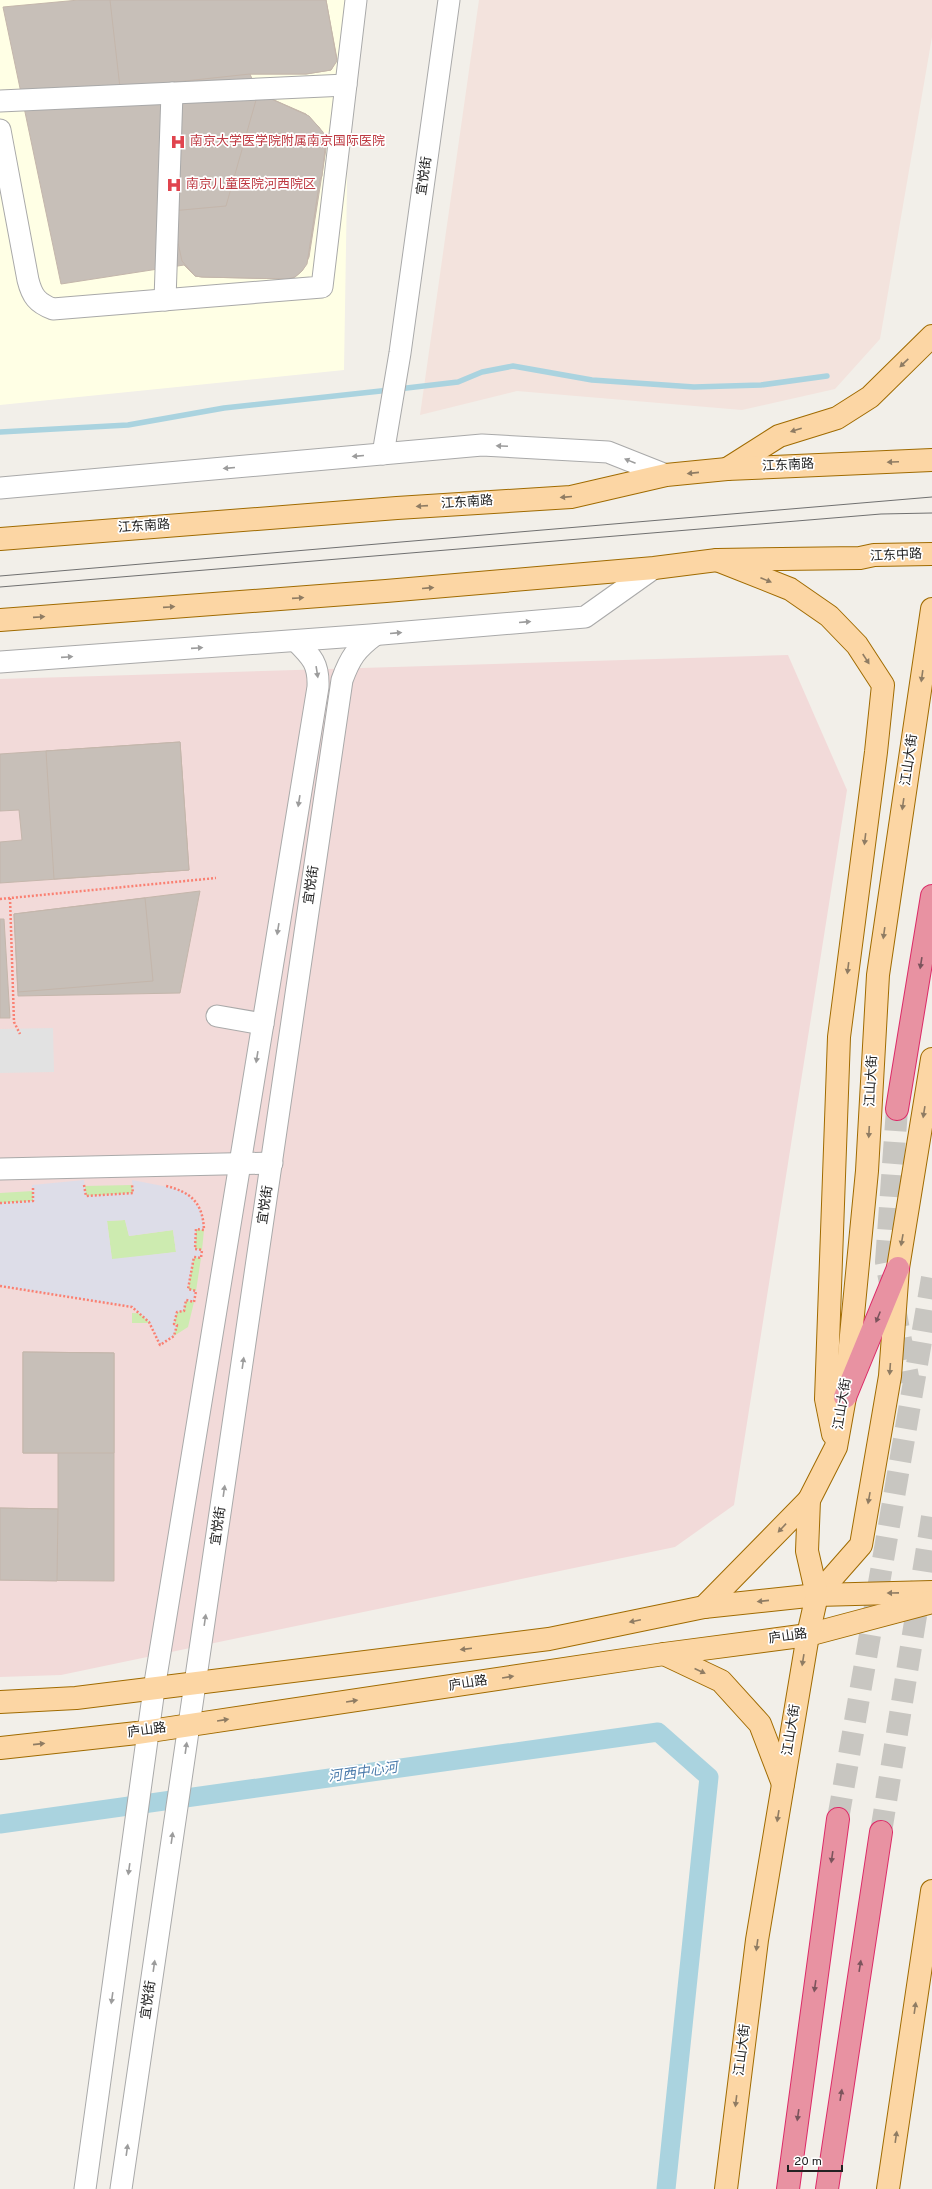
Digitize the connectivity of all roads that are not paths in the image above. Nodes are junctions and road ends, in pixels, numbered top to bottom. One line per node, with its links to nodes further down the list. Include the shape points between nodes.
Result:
1 (356, 0): 3 (street)
2 (449, 0): 9 (street, 宜悦街, via 400,353)
3 (346, 84): 4 (street); 7 (street, via 322,287)
4 (172, 93): 5 (street); 7 (street)
5 (0, 101)
6 (0, 130): 7 (street, via 28,280 32,295 40,304 53,309)
7 (165, 300)
8 (932, 336): 11 (main road, one-way to 11, via 870,397 838,418 778,436)
9 (383, 454): 12 (street, one-way to 9, via 608,452 482,445); 13 (street, one-way to 13)
10 (932, 460): 11 (main road, 江东南路, one-way to 11)
11 (727, 469): 12 (main road, 江东南路, one-way to 12)
12 (666, 475): 14 (main road, 江东南路, one-way to 14, via 571,497)
13 (0, 488)
14 (0, 539)
15 (932, 554): 16 (main road, 江东中路)
16 (717, 560): 17 (main road); 33 (main road, one-way to 33, via 790,589 829,616 857,645 883,685 839,1037 826,1399)
17 (654, 568): 19 (main road, one-way to 17, via 394,591); 20 (street, one-way to 17, via 585,617)
18 (932, 609): 32 (main road, 江山大街, one-way to 32, via 878,975 867,1171)
19 (0, 620)
20 (375, 635): 21 (street); 28 (street, 宜悦街, via 361,645 350,658 342,680)
21 (296, 641): 22 (street, one-way to 21); 25 (street, 宜悦街, one-way to 25, via 315,663 318,687)
22 (0, 662)
23 (932, 896): 27 (highway, one-way to 27)
24 (217, 1016): 25 (street)
25 (263, 1024): 29 (street, 宜悦街, one-way to 29)
26 (932, 1059): 31 (main road, one-way to 31)
27 (897, 1109)
28 (272, 1163): 29 (street); 41 (street, 宜悦街, one-way to 28)
29 (240, 1164): 30 (street); 42 (street, 宜悦街)
30 (0, 1169)
31 (898, 1268): 32 (highway, one-way to 32); 36 (main road, one-way to 36, via 890,1376 861,1545)
32 (845, 1397): 33 (main road, 江山大街)
33 (836, 1447): 34 (main road, 江山大街)
34 (809, 1500): 36 (main road, 江山大街, via 807,1552); 38 (main road, one-way to 38)
35 (932, 1592): 36 (main road, one-way to 36)
36 (817, 1595): 38 (main road, one-way to 38); 39 (main road, 江山大街)
37 (932, 1602): 39 (main road, 庐山路)
38 (704, 1607): 41 (main road, one-way to 41, via 549,1639)
39 (808, 1635): 40 (main road, 庐山路); 47 (main road, 江山大街, one-way to 47)
40 (664, 1654): 44 (main road, 庐山路, one-way to 40); 47 (main road, one-way to 47, via 721,1681 760,1724)
41 (196, 1684): 42 (main road); 44 (street, 宜悦街)
42 (154, 1688): 43 (main road, via 76,1698); 45 (street, 宜悦街)
43 (0, 1702)
44 (189, 1725): 45 (main road, 庐山路); 52 (street, 宜悦街, one-way to 44)
45 (149, 1731): 46 (main road, 庐山路, one-way to 45); 51 (street, 宜悦街, one-way to 51)
46 (0, 1748)
47 (783, 1784): 53 (main road, 江山大街, one-way to 53, via 757,1940)
48 (838, 1819): 54 (highway, one-way to 54)
49 (880, 1832): 55 (highway, one-way to 49)
50 (932, 1891): 56 (main road, one-way to 50)
51 (85, 2189)
52 (121, 2189)
53 (726, 2189)
54 (788, 2189)
55 (827, 2189)
56 (888, 2189)

